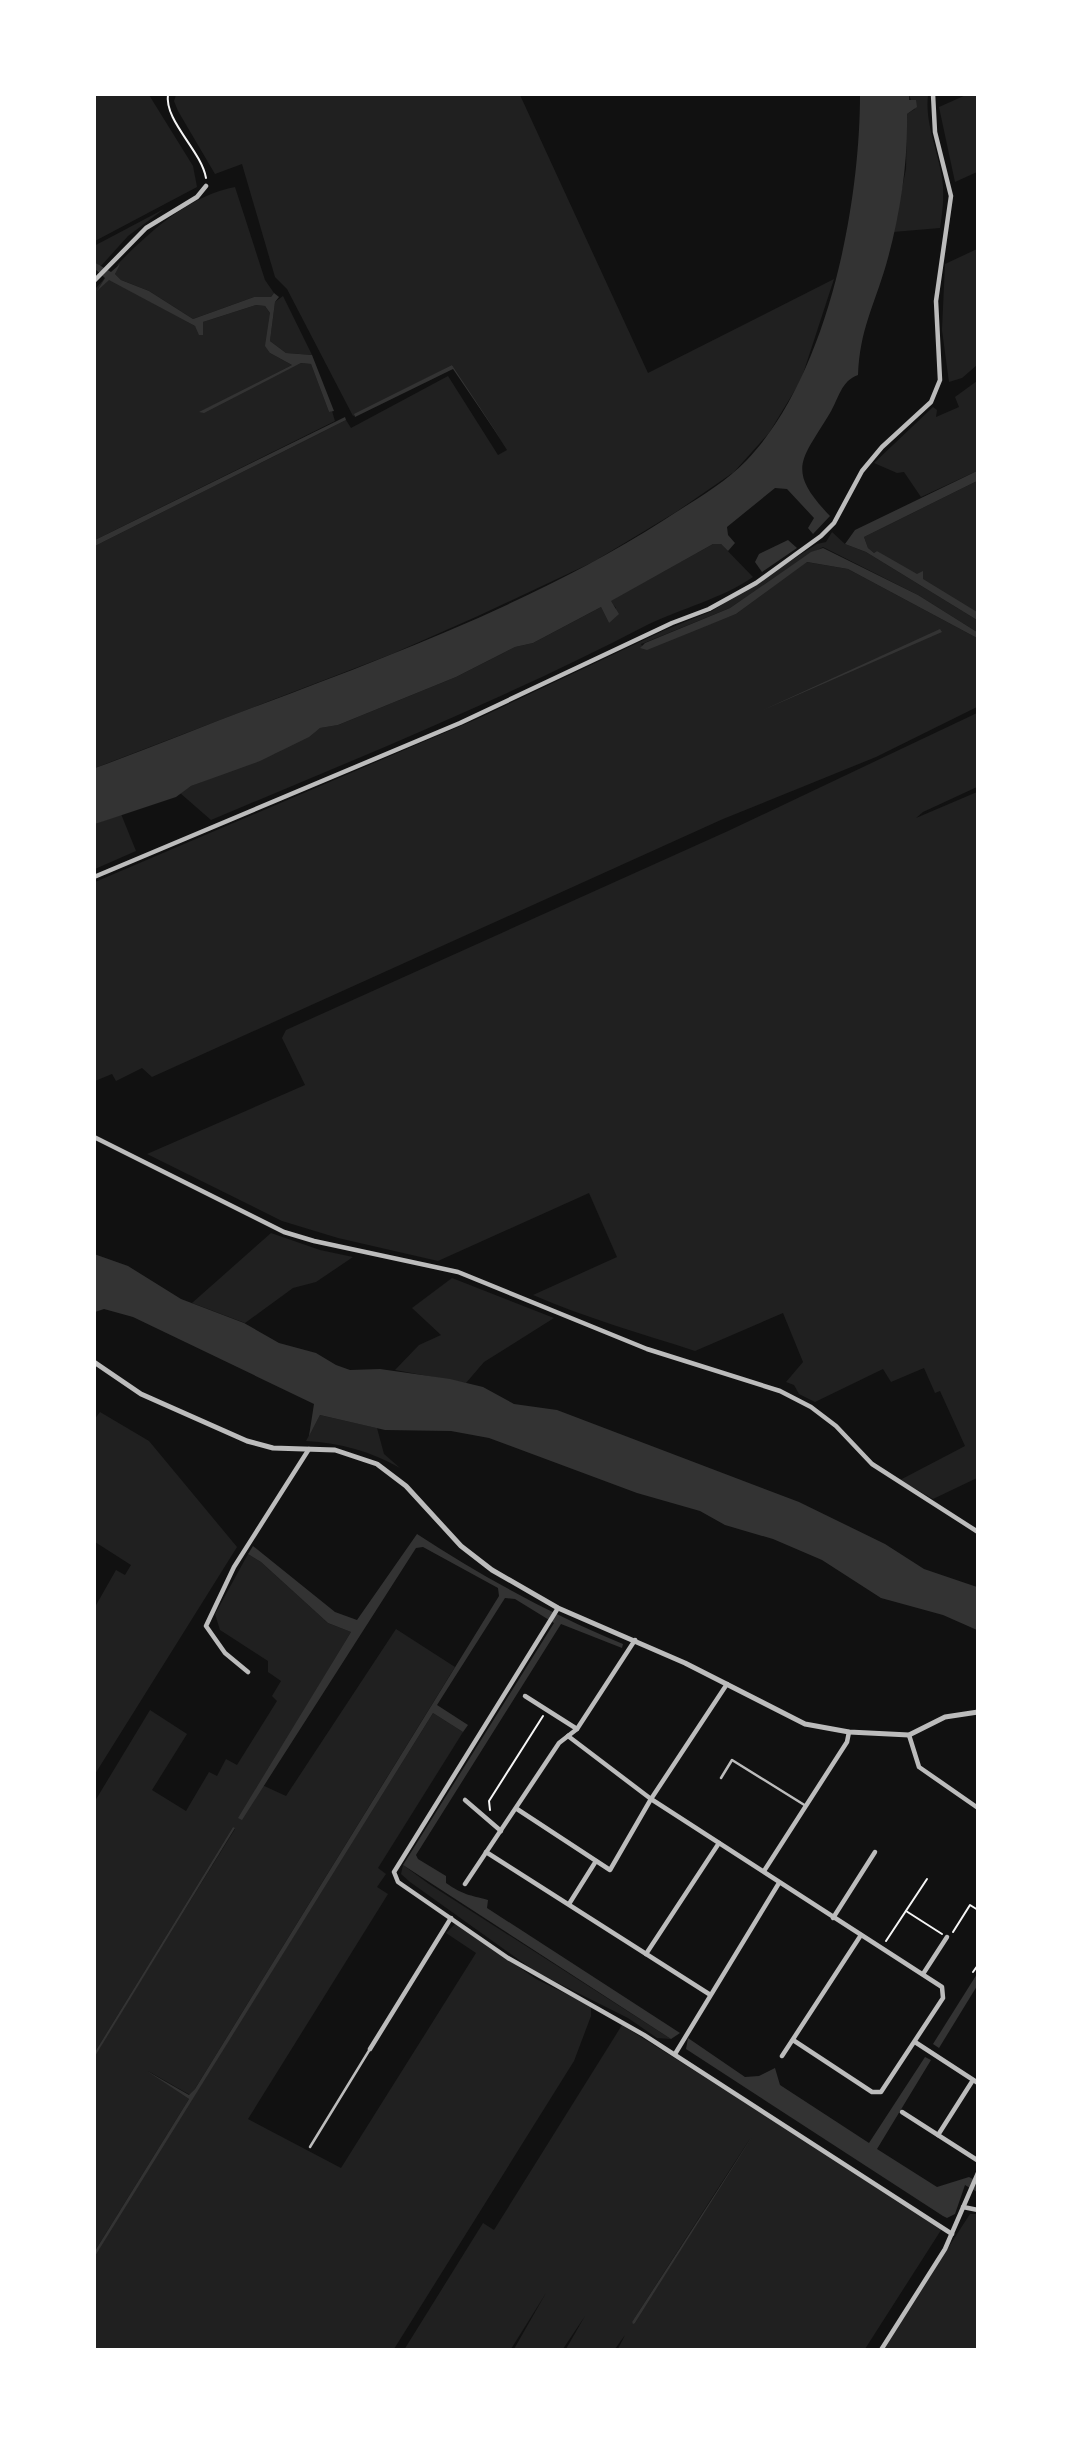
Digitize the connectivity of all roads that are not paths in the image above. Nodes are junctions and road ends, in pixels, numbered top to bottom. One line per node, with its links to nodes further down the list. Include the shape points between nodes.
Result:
1 (933, 94): 4 (street, via 935,132 951,196 936,301 940,380 931,402 862,471 834,523 821,536 709,610 460,723)
2 (206, 186): 3 (street, via 197,197 146,228)
3 (94, 281)
4 (94, 877)
5 (94, 1137): 8 (street, via 284,1232 458,1272 647,1349 780,1391 836,1426 872,1464)
6 (94, 1362): 7 (street, via 141,1394 247,1441 273,1448)
7 (309, 1449): 9 (street, via 335,1450 377,1464 406,1486 480,1562); 11 (street, via 234,1567 206,1626 225,1653)
8 (978, 1532)
9 (558, 1608): 10 (street); 34 (street, via 394,1872 398,1882)
10 (635, 1640): 12 (street); 15 (street)
11 (248, 1672)
12 (727, 1684): 16 (street, via 805,1724); 20 (street)
13 (525, 1696): 15 (street)
14 (978, 1712): 17 (street, via 945,1717)
15 (578, 1729): 18 (street)
16 (849, 1732): 17 (street); 22 (street)
17 (909, 1735): 23 (street, via 919,1767)
18 (568, 1736): 20 (street); 24 (street)
19 (721, 1778): 22 (lane, via 732,1760)
20 (651, 1799): 26 (street); 29 (street, via 610,1870)
21 (465, 1800): 25 (street)
22 (806, 1806): 30 (street)
23 (978, 1808)
24 (517, 1809): 25 (street); 29 (street)
25 (502, 1832): 27 (street)
26 (719, 1843): 30 (street); 38 (street)
27 (486, 1852): 32 (street); 33 (street)
28 (874, 1852): 35 (street)
29 (596, 1861): 33 (street)
30 (764, 1871): 31 (street)
31 (779, 1883): 35 (street); 40 (street)
32 (465, 1884)
33 (569, 1905): 38 (street)
34 (451, 1918): 43 (street); 44 (street, via 535,1974)
35 (834, 1918): 36 (street)
36 (861, 1935): 39 (street); 41 (street)
37 (947, 1937): 39 (street)
38 (646, 1954): 40 (street)
39 (923, 1974): 42 (street, via 944,1992)
40 (709, 1994): 44 (street)
41 (793, 2040): 42 (street, via 877,2094); 45 (street)
42 (915, 2042): 46 (street)
43 (370, 2049): 49 (lane)
44 (675, 2054): 54 (street)
45 (782, 2056)
46 (975, 2081): 48 (street)
47 (902, 2112): 48 (street)
48 (937, 2134): 50 (street)
49 (310, 2147)
50 (977, 2160)
51 (976, 2175): 52 (street)
52 (962, 2207): 53 (street); 54 (street)
53 (978, 2210)
54 (952, 2234): 55 (street)
55 (881, 2350)

